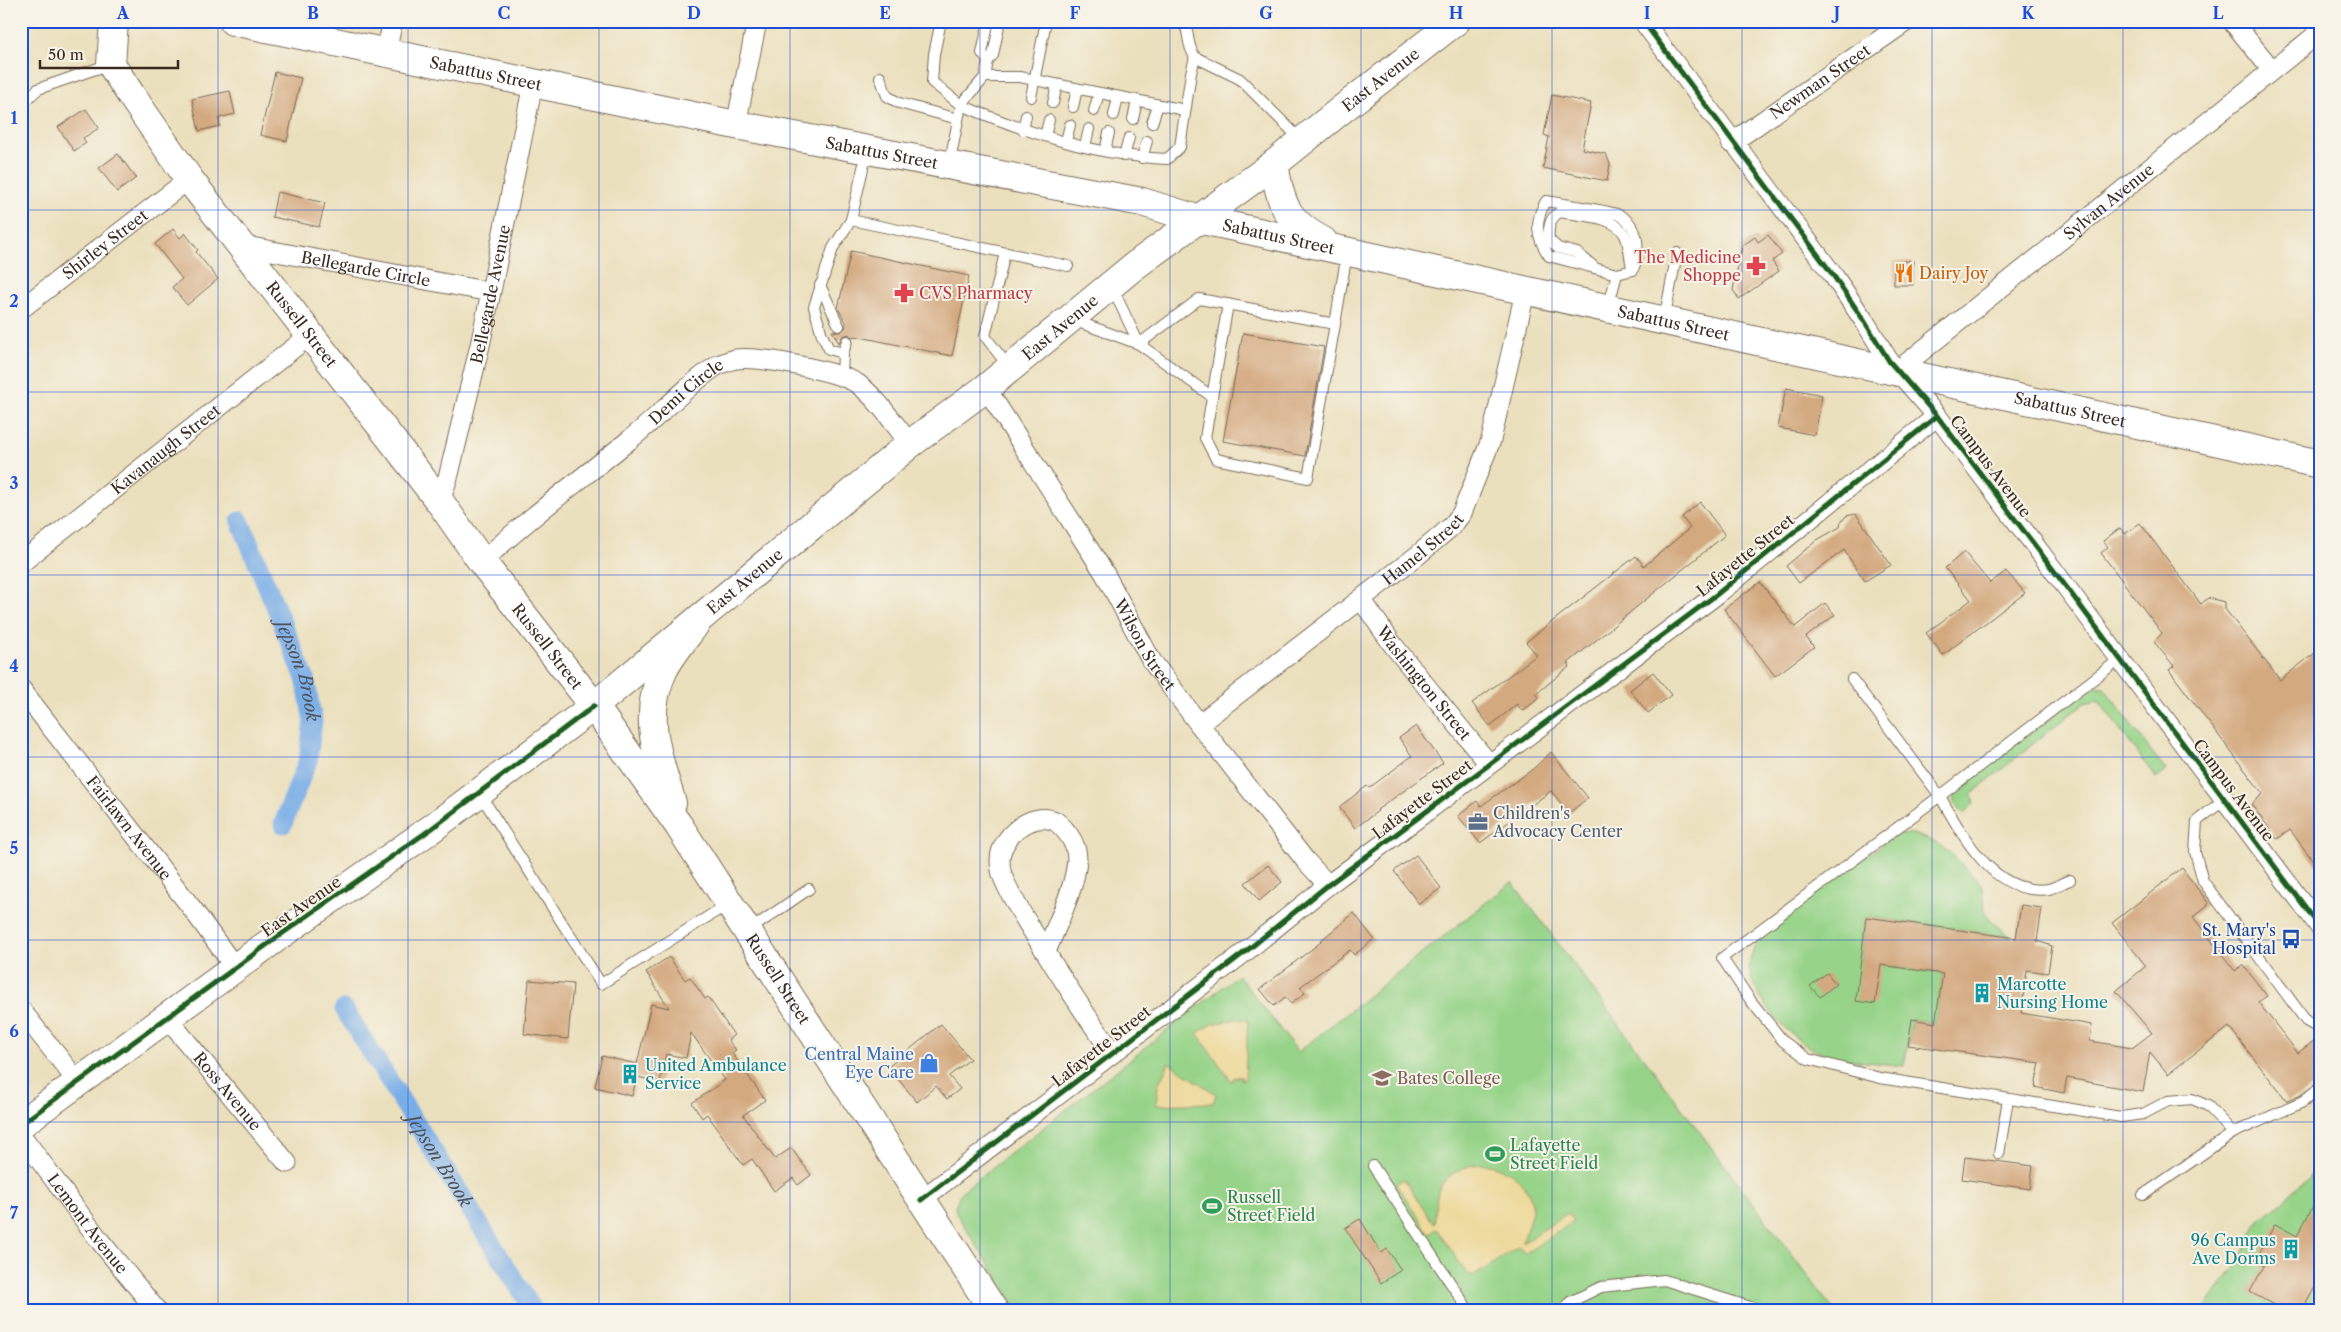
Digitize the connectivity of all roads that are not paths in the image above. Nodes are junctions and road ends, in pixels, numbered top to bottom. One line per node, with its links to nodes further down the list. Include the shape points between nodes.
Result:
1 (114, 21): 18 (main road)
2 (233, 21): 15 (main road, Sabattus Street)
3 (393, 21): 15 (street)
4 (757, 21): 43 (street)
5 (941, 21): 32 (lane, via 932,82)
6 (989, 21): 17 (lane, via 982,53)
7 (1000, 21): 17 (lane, via 993,55)
8 (1046, 21): 22 (lane)
9 (1183, 21): 16 (lane, via 1188,47)
10 (1456, 21): 50 (main road, East Avenue)
11 (1643, 21): 53 (street, Campus Avenue)
12 (1907, 21): 53 (street, Newman Street)
13 (2232, 21): 19 (street)
14 (2320, 32): 19 (street, Sylvan Avenue)
15 (386, 52): 23 (main road, Sabattus Street)
16 (1195, 57): 35 (lane); 50 (lane, via 1240,79)
17 (988, 61): 21 (lane)
18 (111, 64): 31 (lane, via 38,89); 61 (main road, Russell Street)
19 (2272, 70): 88 (street, Sylvan Avenue)
20 (880, 77): 39 (lane, via 887,96 899,103)
21 (985, 77): 22 (lane); 32 (lane)
22 (1035, 80): 24 (lane); 27 (lane)
23 (533, 84): 43 (main road, Sabattus Street); 74 (street, Bellegarde Avenue)
24 (1057, 85): 25 (lane); 30 (lane)
25 (1077, 89): 26 (lane); 34 (lane)
26 (1099, 93): 28 (lane); 36 (lane)
27 (1031, 96)
28 (1118, 97): 29 (lane); 37 (lane)
29 (1137, 101): 33 (lane); 40 (lane)
30 (1053, 103)
31 (21, 105)
32 (960, 105): 39 (lane); 46 (lane)
33 (1158, 105): 35 (lane); 42 (lane)
34 (1073, 107)
35 (1185, 110): 58 (lane, via 1180,147 1167,159)
36 (1094, 111)
37 (1114, 115)
38 (1026, 116): 46 (lane)
39 (958, 119): 60 (lane)
40 (1133, 119)
41 (1049, 120): 48 (lane)
42 (1152, 123)
43 (736, 125): 55 (main road, Sabattus Street)
44 (1070, 125): 51 (lane)
45 (1089, 129): 54 (lane)
46 (1023, 130): 48 (lane)
47 (1109, 133): 56 (lane)
48 (1045, 136): 51 (lane)
49 (1129, 138): 57 (lane)
50 (1302, 140): 59 (main road, East Avenue)
51 (1066, 141): 54 (lane)
52 (1147, 141): 58 (lane)
53 (1731, 142): 88 (street, Campus Avenue, via 1832,275)
54 (1085, 146): 56 (lane)
55 (867, 150): 60 (main road, Sabattus Street); 63 (lane)
56 (1105, 151): 57 (lane)
57 (1124, 156): 58 (lane)
58 (1142, 158)
59 (1274, 164): 62 (main road, East Avenue); 65 (main road, via 1283,204 1294,222 1309,234)
60 (949, 166): 62 (main road, Sabattus Street, via 1142,202)
61 (189, 179): 64 (main road, Russell Street); 77 (street, Shirley Street)
62 (1198, 219): 65 (main road, Sabattus Street); 73 (main road, East Avenue)
63 (851, 220): 66 (lane); 72 (lane, via 833,248)
64 (240, 245): 74 (street, Bellegarde Circle); 83 (main road, Russell Street)
65 (1344, 251): 75 (main road, Sabattus Street); 81 (lane)
66 (1006, 253): 68 (lane); 87 (lane, via 985,336)
67 (1677, 253): 80 (lane)
68 (1068, 266)
69 (1597, 268): 70 (lane, via 1577,253 1558,248 1549,240 1550,222 1554,215 1560,212 1610,222 1618,227 1628,243 1628,257); 70 (lane, via 1549,256 1540,244 1537,232 1539,212 1546,201 1619,215 1630,224 1639,245); 71 (lane)
70 (1633, 270): 71 (lane)
71 (1617, 274): 78 (lane)
72 (820, 285): 82 (lane); 86 (lane, via 814,307 822,335 829,348)
73 (1111, 285): 79 (main road, East Avenue); 85 (lane)
74 (490, 292): 95 (street, Bellegarde Avenue)
75 (1525, 292): 78 (main road, Sabattus Street); 98 (street, Hamel Street, via 1491,440 1462,513 1418,555)
76 (1228, 304): 81 (lane); 85 (lane, via 1200,299); 91 (lane)
77 (21, 309)
78 (1608, 309): 80 (main road, Sabattus Street)
79 (1070, 319): 85 (lane); 87 (main road, East Avenue)
80 (1664, 321): 88 (main road, Sabattus Street)
81 (1336, 324): 91 (lane, via 1308,478 1216,459 1205,438)
82 (839, 326)
83 (309, 336): 95 (main road, Russell Street); 97 (street, Kavanaugh Street)
84 (847, 341): 86 (lane)
85 (1139, 344): 91 (lane)
86 (843, 353): 89 (lane)
87 (1010, 368): 90 (main road, East Avenue)
88 (1897, 371): 92 (street, Campus Avenue); 94 (main road, Sabattus Street)
89 (842, 376): 93 (street, Demi Circle, via 868,392); 96 (street, Demi Circle, via 757,360 736,359 720,364 512,533)
90 (986, 388): 93 (main road, East Avenue); 104 (street, Wilson Street, via 1105,574 1151,660)
91 (1211, 396)
92 (1937, 416): 100 (street, Campus Avenue); 105 (street, Lafayette Street, via 1716,595)
93 (910, 444): 99 (main road, East Avenue)
94 (2320, 464)
95 (440, 502): 96 (main road, Russell Street)
96 (482, 562): 103 (main road, Russell Street)
97 (21, 563)
98 (1361, 599): 104 (street, Hamel Street); 105 (street, Washington Street, via 1393,645)
99 (699, 618): 103 (main road, East Avenue); 109 (main road, via 665,668 654,698 652,730)
100 (2120, 659): 107 (lane); 108 (street, Campus Avenue)
101 (1852, 679): 107 (lane)
102 (21, 689): 117 (street, Fairlawn Avenue)
103 (594, 706): 106 (main road, East Avenue); 109 (main road, Russell Street)
104 (1199, 724): 111 (street, Wilson Street)
105 (1489, 764): 111 (street, Lafayette Street)
106 (479, 793): 113 (lane, via 601,984); 117 (main road, East Avenue)
107 (1940, 796): 110 (lane, via 1962,834 2002,879 2029,888 2049,889); 124 (lane, via 1722,958 1783,1041 1808,1059 1880,1078)
108 (2225, 799): 114 (street, Campus Avenue); 120 (lane, via 2197,822 2195,852 2202,881 2306,1021)
109 (679, 826): 113 (main road, Russell Street)
110 (2070, 880)
111 (1328, 884): 121 (street, Lafayette Street)
112 (809, 889): 115 (lane)
113 (729, 904): 115 (main road, Russell Street)
114 (2320, 927)
115 (747, 932): 132 (main road, Russell Street)
116 (1046, 952): 116 (street, via 1072,885 1077,859 1076,848 1065,830 1055,821 1046,819 1036,820 1014,832 1000,859 1004,880); 121 (street)
117 (236, 969): 119 (main road, East Avenue)
118 (21, 1010): 122 (street)
119 (167, 1018): 122 (main road, East Avenue); 129 (street, Ross Avenue)
120 (2320, 1029)
121 (1113, 1052): 132 (street, Lafayette Street)
122 (78, 1082): 125 (main road, East Avenue)
123 (2320, 1088): 126 (lane, via 2303,1102)
124 (2008, 1099): 126 (lane, via 2121,1117 2143,1114 2168,1101 2192,1099 2208,1106); 128 (lane)
125 (21, 1124)
126 (2233, 1133): 131 (lane)
127 (21, 1135): 133 (street, Lemont Avenue)
128 (1999, 1154)
129 (287, 1163)
130 (1373, 1166): 135 (lane)
131 (2143, 1195)
132 (922, 1200): 134 (main road, Russell Street)
133 (156, 1311)
134 (994, 1311)
135 (1468, 1311)
136 (1564, 1311): 137 (lane, via 1570,1302 1601,1287 1664,1280)
137 (1763, 1311)

